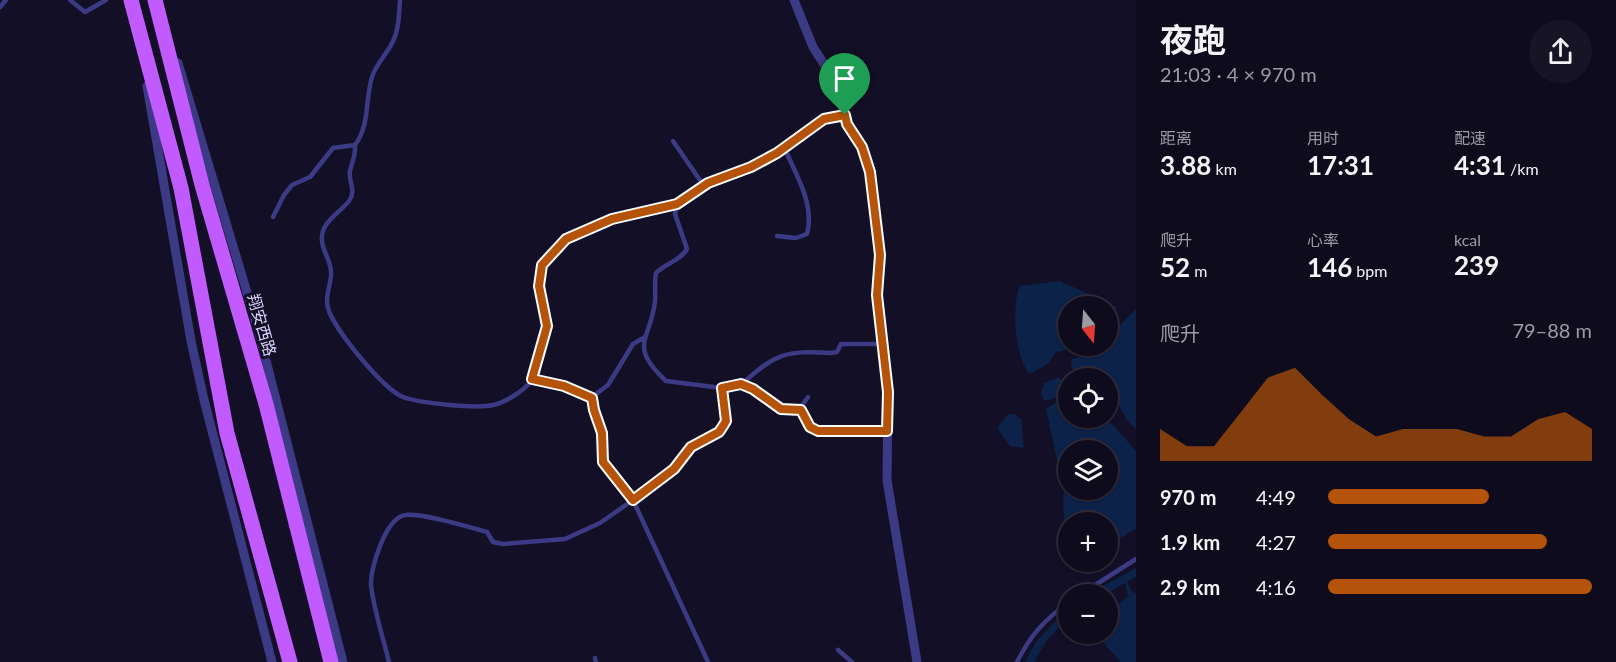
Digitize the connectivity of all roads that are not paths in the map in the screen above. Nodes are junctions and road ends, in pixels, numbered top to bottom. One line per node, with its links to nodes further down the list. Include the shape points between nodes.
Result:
1 (70, 0): 2 (lane, via 85,12)
2 (106, 0)
3 (131, 0): 9 (main road)
4 (400, 0): 12 (lane, via 399,26 372,75 364,128)
5 (794, 0): 10 (street)
6 (4, 1): 8 (lane)
7 (156, 5): 36 (main road, 翔安西路, via 202,185 263,393); 37 (street, via 187,90 258,329)
8 (0, 7)
9 (138, 27): 34 (street, via 191,341); 35 (main road, via 181,188 227,433)
10 (845, 115): 13 (lane, via 824,119); 19 (street, via 870,172 880,255 877,295)
11 (673, 141): 14 (lane)
12 (355, 144): 16 (lane, via 333,148 310,177 292,185); 20 (lane, via 350,170 353,191 328,222 322,241 331,273 326,295 328,309 342,334 376,376 402,397 462,406 494,405)
13 (784, 147): 14 (lane, via 751,167); 17 (lane, via 802,187 810,220 807,234 801,238)
14 (704, 186): 15 (lane)
15 (677, 204): 18 (lane, via 675,214 687,249 656,273 655,302); 20 (lane, via 612,219 585,230 566,239 542,265 539,286 547,326)
16 (273, 217)
17 (777, 236)
18 (645, 337): 22 (lane, via 645,356 666,381); 24 (lane, via 633,344 608,385)
19 (884, 344): 21 (lane, via 841,344 837,352 831,353 791,352 760,367); 26 (street)
20 (532, 379): 24 (lane)
21 (741, 384): 22 (lane); 25 (lane, via 781,409)
22 (722, 388): 27 (lane, via 726,421 719,432 691,447 674,469)
23 (808, 397): 25 (lane)
24 (592, 398): 27 (lane, via 602,433 603,462)
25 (801, 410): 26 (lane, via 810,427 818,431)
26 (887, 431): 41 (street, via 886,480)
27 (633, 500): 29 (lane, via 600,523 565,540 492,543 487,532 403,514); 39 (lane)
28 (377, 531): 29 (lane)
29 (386, 533): 38 (lane, via 371,583)
30 (1136, 559): 31 (lane)
31 (1097, 584)
32 (1058, 611): 42 (lane, via 1039,626)
33 (838, 650): 40 (lane)
34 (272, 662)
35 (290, 662)
36 (331, 662)
37 (343, 662)
38 (389, 662)
39 (708, 662)
40 (852, 662)
41 (917, 662)
42 (1017, 662)

